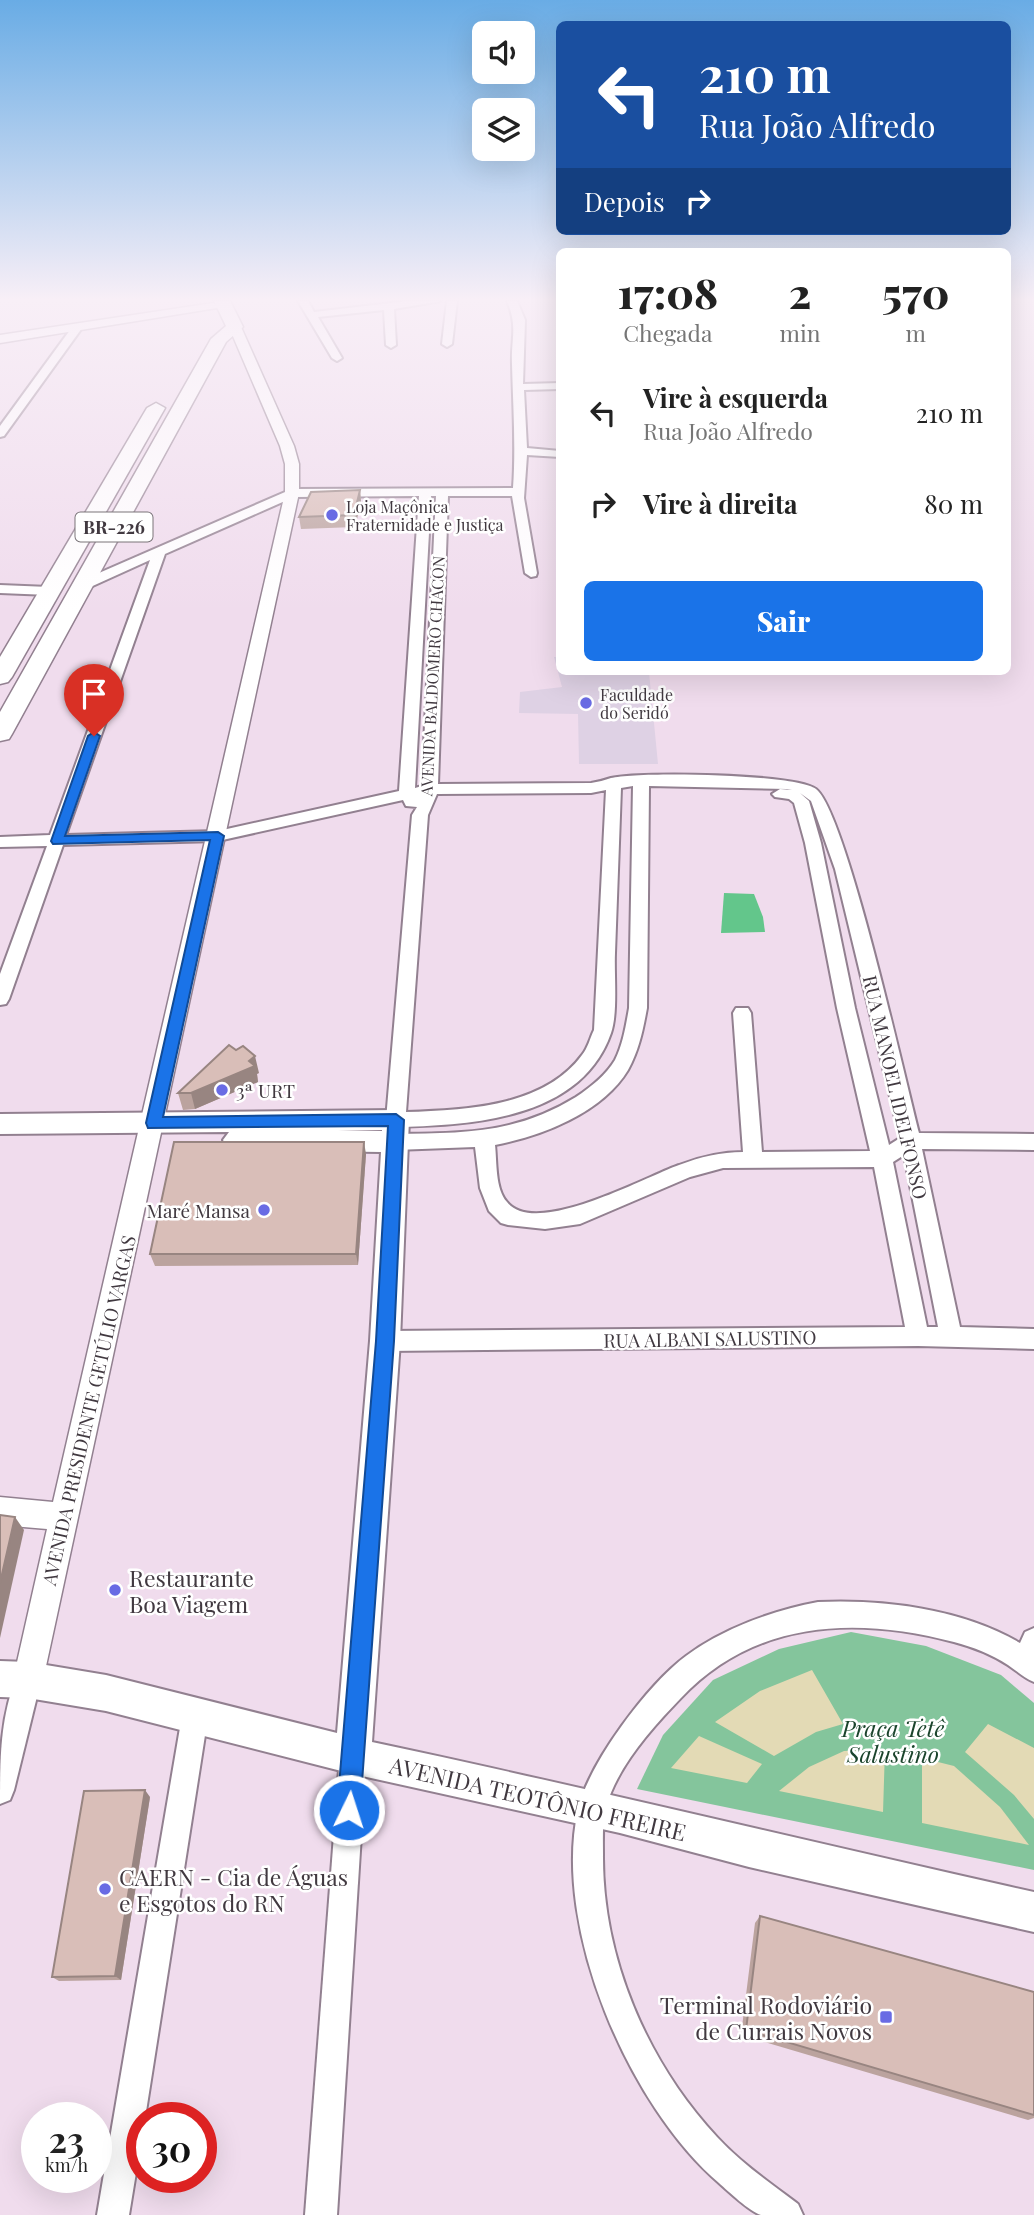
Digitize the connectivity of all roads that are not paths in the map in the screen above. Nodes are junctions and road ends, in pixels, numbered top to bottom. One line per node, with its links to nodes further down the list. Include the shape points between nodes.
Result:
1 (22, 404): 6 (street)
2 (159, 404): 17 (highway, BR-226)
3 (176, 404): 15 (highway, BR-226)
4 (260, 404): 12 (street, AVENIDA PRESIDENTE GETÚLIO VARGAS, via 287,446 292,464)
5 (519, 404): 7 (street)
6 (0, 434)
7 (521, 451): 8 (street); 9 (street)
8 (556, 454)
9 (518, 495): 11 (street); 14 (street)
10 (425, 496): 11 (street); 12 (street); 25 (street, AVENIDA BALDOMERO CHACON)
11 (441, 496): 24 (street, AVENIDA BALDOMERO CHACON)
12 (291, 497): 13 (street, via 268,502); 27 (street, AVENIDA PRESIDENTE GETÚLIO VARGAS)
13 (159, 553): 15 (street); 28 (street)
14 (531, 573)
15 (81, 586): 20 (highway, BR-226)
16 (0, 589): 17 (street)
17 (46, 596): 18 (street); 19 (highway, BR-226)
18 (0, 598)
19 (0, 677)
20 (0, 734)
21 (641, 787): 23 (street); 30 (street, via 793,795 801,801); 36 (street, via 638,1008 632,1042 616,1073 590,1098 547,1122)
22 (591, 788): 23 (street); 24 (street)
23 (614, 788): 34 (street, via 603,1030 588,1062 558,1088 511,1108)
24 (430, 789): 25 (street); 26 (street, AVENIDA BALDOMERO CHACON)
25 (407, 792): 26 (street, AVENIDA BALDOMERO CHACON); 27 (street)
26 (421, 816): 34 (street, AVENIDA BALDOMERO CHACON)
27 (218, 836): 28 (street); 35 (street, AVENIDA PRESIDENTE GETÚLIO VARGAS)
28 (57, 841): 29 (street); 31 (street)
29 (0, 842)
30 (822, 842): 39 (street, RUA MANOEL IDELFONSO, via 846,1008); 39 (street, RUA MANOEL IDELFONSO, via 843,869)
31 (0, 999)
32 (742, 1013): 40 (street)
33 (0, 1124): 35 (main road)
34 (396, 1131): 35 (main road, via 292,1139); 36 (street); 44 (main road, AVENIDA BALDOMERO CHACON)
35 (152, 1132): 37 (main road, via 30,1135); 46 (street, AVENIDA PRESIDENTE GETÚLIO VARGAS)
36 (484, 1139): 40 (street, via 496,1205 508,1217 521,1220 573,1218 706,1163)
37 (0, 1141)
38 (1034, 1142): 39 (street)
39 (897, 1150): 40 (street); 41 (street, RUA MANOEL IDELFONSO); 42 (street, RUA MANOEL IDELFONSO)
40 (753, 1160)
41 (918, 1336): 42 (street, RUA ALBANI SALUSTINO); 44 (street, RUA ALBANI SALUSTINO)
42 (951, 1337): 43 (street, RUA ALBANI SALUSTINO)
43 (1034, 1339)
44 (385, 1341): 50 (main road, AVENIDA BALDOMERO CHACON)
45 (0, 1511): 46 (street)
46 (63, 1517): 48 (street, AVENIDA PRESIDENTE GETÚLIO VARGAS)
47 (1032, 1657): 52 (street, via 925,1623 876,1616 817,1615 756,1633 696,1665 645,1714)
48 (14, 1680): 49 (main road, AVENIDA TEOTÔNIO FREIRE, via 106,1693); 51 (street, AVENIDA PRESIDENTE GETÚLIO VARGAS)
49 (195, 1716): 50 (main road, AVENIDA TEOTÔNIO FREIRE); 54 (street)
50 (353, 1756): 52 (main road, AVENIDA TEOTÔNIO FREIRE); 55 (street, AVENIDA BALDOMERO CHACON)
51 (0, 1790)
52 (592, 1809): 53 (main road, AVENIDA TEOTÔNIO FREIRE); 56 (street, via 586,1872 593,1930 640,2056 696,2138 753,2191)
53 (1034, 1912)
54 (113, 2215)
55 (321, 2215)
56 (787, 2215)

